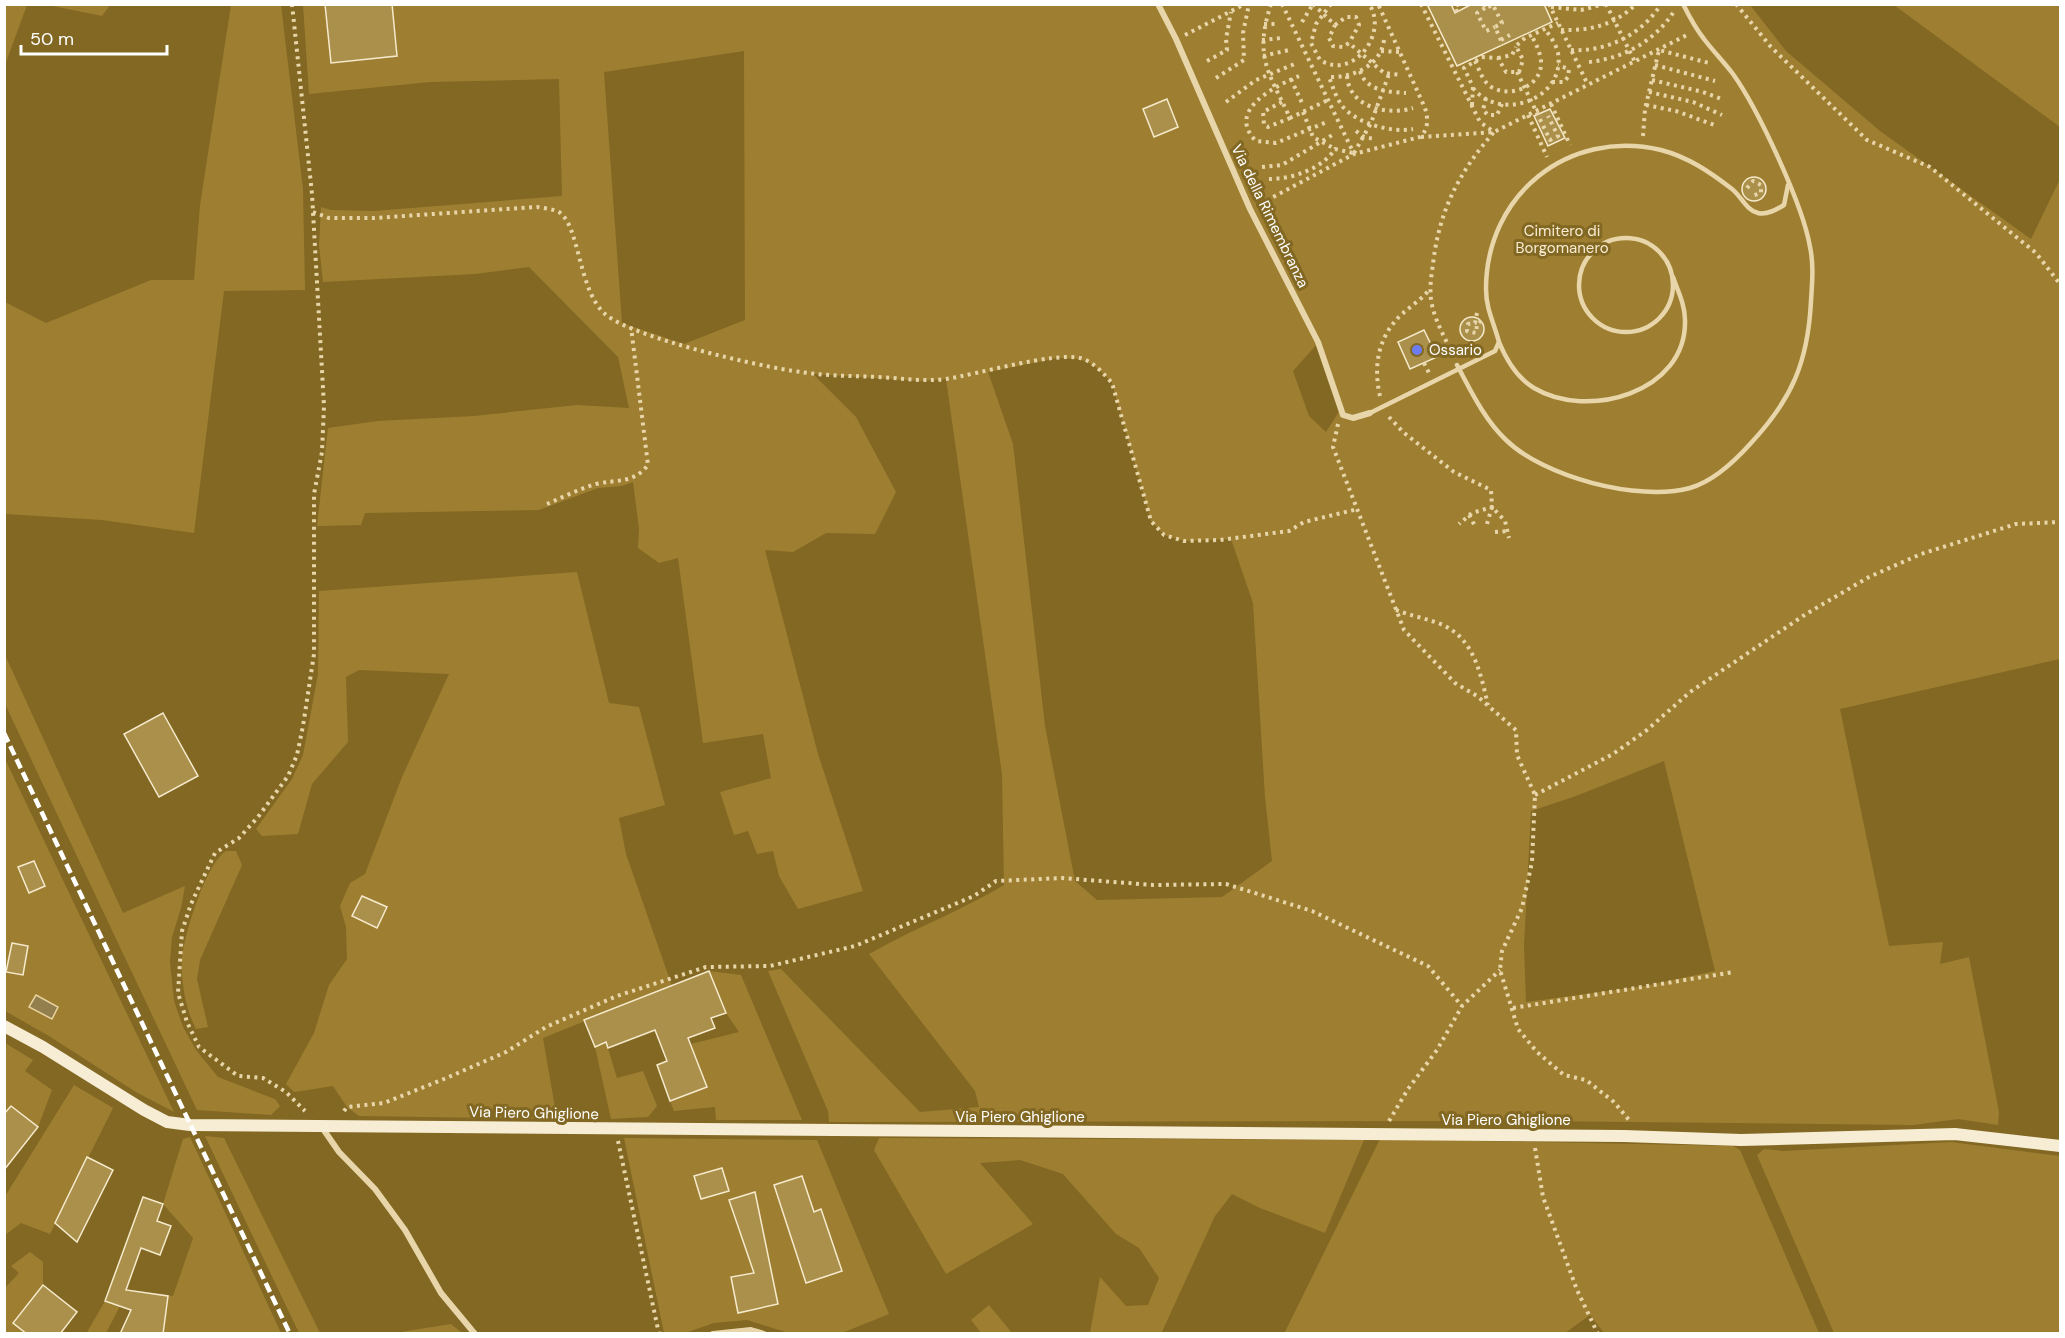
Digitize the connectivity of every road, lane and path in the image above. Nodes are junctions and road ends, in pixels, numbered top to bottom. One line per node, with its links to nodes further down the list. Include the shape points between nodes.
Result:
1 (292, 4): 129 (path)
2 (1158, 4): 36 (street, Via della Rimembranza)
3 (1247, 4): 20 (path); 69 (path, via 1244,60)
4 (1271, 4): 26 (path)
5 (1282, 4): 80 (path)
6 (1313, 4): 22 (path); 24 (path)
7 (1331, 4): 22 (path)
8 (1369, 4): 50 (path, via 1374,32)
9 (1378, 4): 48 (path)
10 (1421, 4): 93 (path)
11 (1459, 4): 21 (path, via 1455,6)
12 (1606, 4): 17 (path, via 1581,10); 23 (path)
13 (1636, 4): 23 (path)
14 (1661, 4): 37 (path, via 1652,17)
15 (1683, 4): 31 (lane)
16 (1736, 4): 131 (path, via 1771,47 1867,140 1930,166 2036,253)
17 (1550, 5): 25 (path)
18 (1485, 6): 29 (path, via 1493,5 1502,23); 29 (path, via 1477,13 1486,31)
19 (1675, 10): 49 (path, via 1657,32)
20 (1231, 11): 36 (path); 53 (path, via 1227,50)
21 (1458, 12)
22 (1323, 13): 28 (path); 50 (path, via 1312,32 1311,43 1320,60 1338,66)
23 (1614, 21): 32 (path, via 1592,29); 37 (path)
24 (1302, 22)
25 (1558, 23): 30 (path); 32 (path)
26 (1264, 24): 27 (path); 38 (path)
27 (1279, 24)
28 (1335, 25): 41 (path, via 1330,43 1338,48); 41 (path, via 1346,16 1356,16 1359,25)
29 (1495, 27): 40 (path)
30 (1545, 28): 34 (path); 60 (path, via 1557,50)
31 (1698, 29): 46 (path); 125 (lane, via 1734,75)
32 (1561, 30): 45 (path)
33 (1510, 35): 40 (path)
34 (1531, 35): 43 (path); 77 (path, via 1539,52 1540,69 1535,81)
35 (1281, 38): 38 (path)
36 (1176, 39): 128 (street, Via della Rimembranza)
37 (1623, 39): 45 (path, via 1589,50); 49 (path)
38 (1262, 40): 51 (path)
39 (1384, 40): 47 (path)
40 (1501, 40): 42 (path)
41 (1349, 43): 50 (path)
42 (1503, 45)
43 (1516, 46): 52 (path, via 1512,55); 63 (path, via 1523,60 1522,69)
44 (1289, 50): 51 (path)
45 (1571, 50): 74 (path)
46 (1659, 50): 56 (path); 59 (path); 61 (path)
47 (1381, 51): 48 (path); 58 (path)
48 (1400, 52): 113 (path, via 1425,108 1427,123)
49 (1630, 52): 55 (path); 56 (path)
50 (1361, 54): 58 (path)
51 (1263, 56): 64 (path)
52 (1498, 58): 54 (path, via 1482,57); 63 (path, via 1506,72)
53 (1207, 61)
54 (1475, 61): 76 (path, via 1464,68); 77 (path, via 1492,88 1513,91)
55 (1589, 62)
56 (1635, 62): 74 (path)
57 (1297, 63): 64 (path)
58 (1371, 63): 62 (path); 65 (path)
59 (1710, 63)
60 (1558, 65): 73 (path); 73 (path, via 1569,69 1568,77 1564,82)
61 (1655, 65): 71 (path); 72 (path)
62 (1360, 71): 68 (path); 79 (path, via 1370,84)
63 (1517, 72): 77 (path)
64 (1269, 74): 75 (path); 87 (path)
65 (1389, 74): 66 (path); 79 (path)
66 (1401, 75)
67 (1299, 76): 70 (path)
68 (1347, 76): 78 (path, via 1329,77); 94 (path, via 1354,95)
69 (1216, 78)
70 (1291, 79): 75 (path); 89 (path)
71 (1652, 80): 81 (path); 85 (path)
72 (1715, 81)
73 (1552, 82): 86 (path)
74 (1588, 85): 91 (path)
75 (1275, 86): 88 (path); 106 (path, via 1250,108 1246,123 1251,136 1264,144 1276,144)
76 (1473, 87): 83 (path); 93 (path)
77 (1525, 87): 86 (path)
78 (1333, 88): 80 (path); 103 (path, via 1349,112)
79 (1384, 91): 82 (path); 94 (path)
80 (1324, 92): 84 (path)
81 (1649, 92): 92 (path); 99 (path, via 1693,102)
82 (1406, 93)
83 (1486, 98): 90 (path); 90 (path, via 1483,110 1488,115 1497,115)
84 (1328, 100): 97 (path); 120 (path)
85 (1724, 100)
86 (1531, 101): 90 (path); 96 (path)
87 (1226, 102)
88 (1282, 102): 101 (path); 101 (path, via 1263,112 1264,125 1276,126)
89 (1302, 103)
90 (1502, 104)
91 (1551, 104): 96 (path); 116 (path, via 1568,146)
92 (1646, 105): 104 (path); 111 (path)
93 (1472, 106): 108 (path, via 1480,122)
94 (1378, 108): 95 (path); 103 (path)
95 (1413, 108)
96 (1536, 111): 98 (path); 100 (path, via 1550,140 1558,136)
97 (1303, 112): 101 (path); 106 (path)
98 (1528, 115): 108 (path); 121 (path)
99 (1722, 115)
100 (1548, 116)
101 (1290, 118)
102 (1327, 122): 106 (path)
103 (1371, 123): 105 (path, via 1391,129); 112 (path)
104 (1717, 126)
105 (1413, 129)
106 (1310, 130): 117 (path)
107 (1356, 131): 112 (path)
108 (1494, 132): 113 (path); 132 (path, via 1470,160 1449,197 1435,243)
109 (1334, 134): 117 (path)
110 (1637, 135): 111 (path)
111 (1643, 136): 114 (path)
112 (1364, 137): 115 (path); 120 (path)
113 (1420, 137): 120 (path)
114 (1651, 138)
115 (1375, 139)
116 (1581, 142)
117 (1322, 143): 118 (path); 123 (path, via 1282,165)
118 (1335, 149): 120 (path); 124 (path, via 1330,157 1304,172)
119 (1557, 152): 121 (path)
120 (1353, 154): 128 (path)
121 (1547, 157): 122 (path)
122 (1538, 165)
123 (1262, 166)
124 (1269, 179)
125 (1788, 183): 138 (lane, via 1784,205 1764,213 1746,206 1732,190 1698,165 1662,150 1602,146 1560,161 1521,192 1510,205 1495,237 1488,259 1486,291 1489,319); 141 (lane, via 1810,247 1809,340 1777,415 1743,453 1707,480 1689,488 1654,491 1620,488 1553,469 1507,441 1488,418)
126 (1746, 188): 127 (path, via 1755,181)
127 (1762, 190)
128 (1250, 209): 143 (street, Via della Rimembranza, via 1318,342)
129 (313, 212): 137 (path, via 329,218 537,207 559,212 572,228 591,294 606,314); 164 (path, via 324,406 322,452 314,494 314,654 303,726 288,776 239,838 214,853 201,879 182,931 178,993 199,1047 237,1076 263,1078 286,1092)
130 (1673, 277): 130 (lane, via 1657,249 1642,241 1611,240 1598,246 1584,263 1578,284 1580,299 1592,317 1610,330 1642,330 1667,309); 138 (lane, via 1683,303 1682,340 1666,370 1630,394 1608,400 1564,400 1533,388 1516,371)
131 (2061, 284)
132 (1430, 289): 140 (path, via 1432,305); 142 (path, via 1400,315 1383,339 1376,369)
133 (1477, 308): 135 (path, via 1475,323 1468,324 1467,332 1476,333)
134 (1481, 321): 136 (path, via 1484,319)
135 (1477, 324)
136 (1486, 326)
137 (631, 327): 145 (path, via 648,465 640,475 622,482 599,483); 147 (path, via 730,357 838,377 921,381 1057,358 1081,358 1112,383 1151,521 1164,535 1184,541 1278,533)
138 (1499, 342): 141 (lane, via 1495,351)
139 (1465, 354): 140 (path)
140 (1455, 359): 141 (path)
141 (1458, 367): 142 (lane)
142 (1383, 407): 144 (lane); 146 (path, via 1403,432 1445,465 1491,490)
143 (1341, 410): 144 (street, via 1349,418); 147 (path, via 1333,447)
144 (1370, 413)
145 (547, 504)
146 (1492, 507): 148 (path); 151 (path); 153 (path, via 1502,515)
147 (1358, 509): 156 (path)
148 (1469, 515): 150 (path); 152 (path)
149 (2061, 522): 158 (path, via 2016,524 1921,555 1869,577 1690,692 1613,754)
150 (1459, 524)
151 (1487, 524)
152 (1475, 526)
153 (1508, 531): 154 (path); 155 (path)
154 (1495, 532)
155 (1509, 538)
156 (1395, 610): 157 (path, via 1415,644 1455,683); 157 (path, via 1444,626 1464,639 1479,669)
157 (1488, 705): 158 (path, via 1515,730 1517,755)
158 (1535, 795): 159 (path, via 1532,862 1522,908 1502,951)
159 (1500, 970): 161 (path); 162 (path)
160 (1734, 972): 162 (path)
161 (1462, 1006): 164 (path, via 1428,966 1312,911 1226,884 1153,885 1062,878 996,881 974,896 855,946 770,966 706,967 617,996 546,1027 506,1052 384,1104 346,1107); 166 (path, via 1437,1050)
162 (1514, 1008): 168 (path, via 1518,1029 1537,1052 1564,1075 1586,1080 1614,1102)
163 (4, 1026): 164 (street, Via Piero Ghiglione, via 167,1122)
164 (321, 1126): 165 (street, Via Piero Ghiglione); 170 (street, via 339,1152 375,1189 405,1230 441,1293)
165 (615, 1129): 166 (street, Via Piero Ghiglione); 171 (path)
166 (1377, 1134): 167 (street, Via Piero Ghiglione)
167 (1534, 1136): 168 (street, Via Piero Ghiglione); 174 (path, via 1543,1197 1577,1290)
168 (1642, 1137): 169 (street, Via Piero Ghiglione, via 1741,1140 1955,1134)
169 (2061, 1146)
170 (475, 1334)
171 (659, 1334)
172 (714, 1334): 173 (street, via 751,1330)
173 (764, 1334)
174 (1598, 1334)

